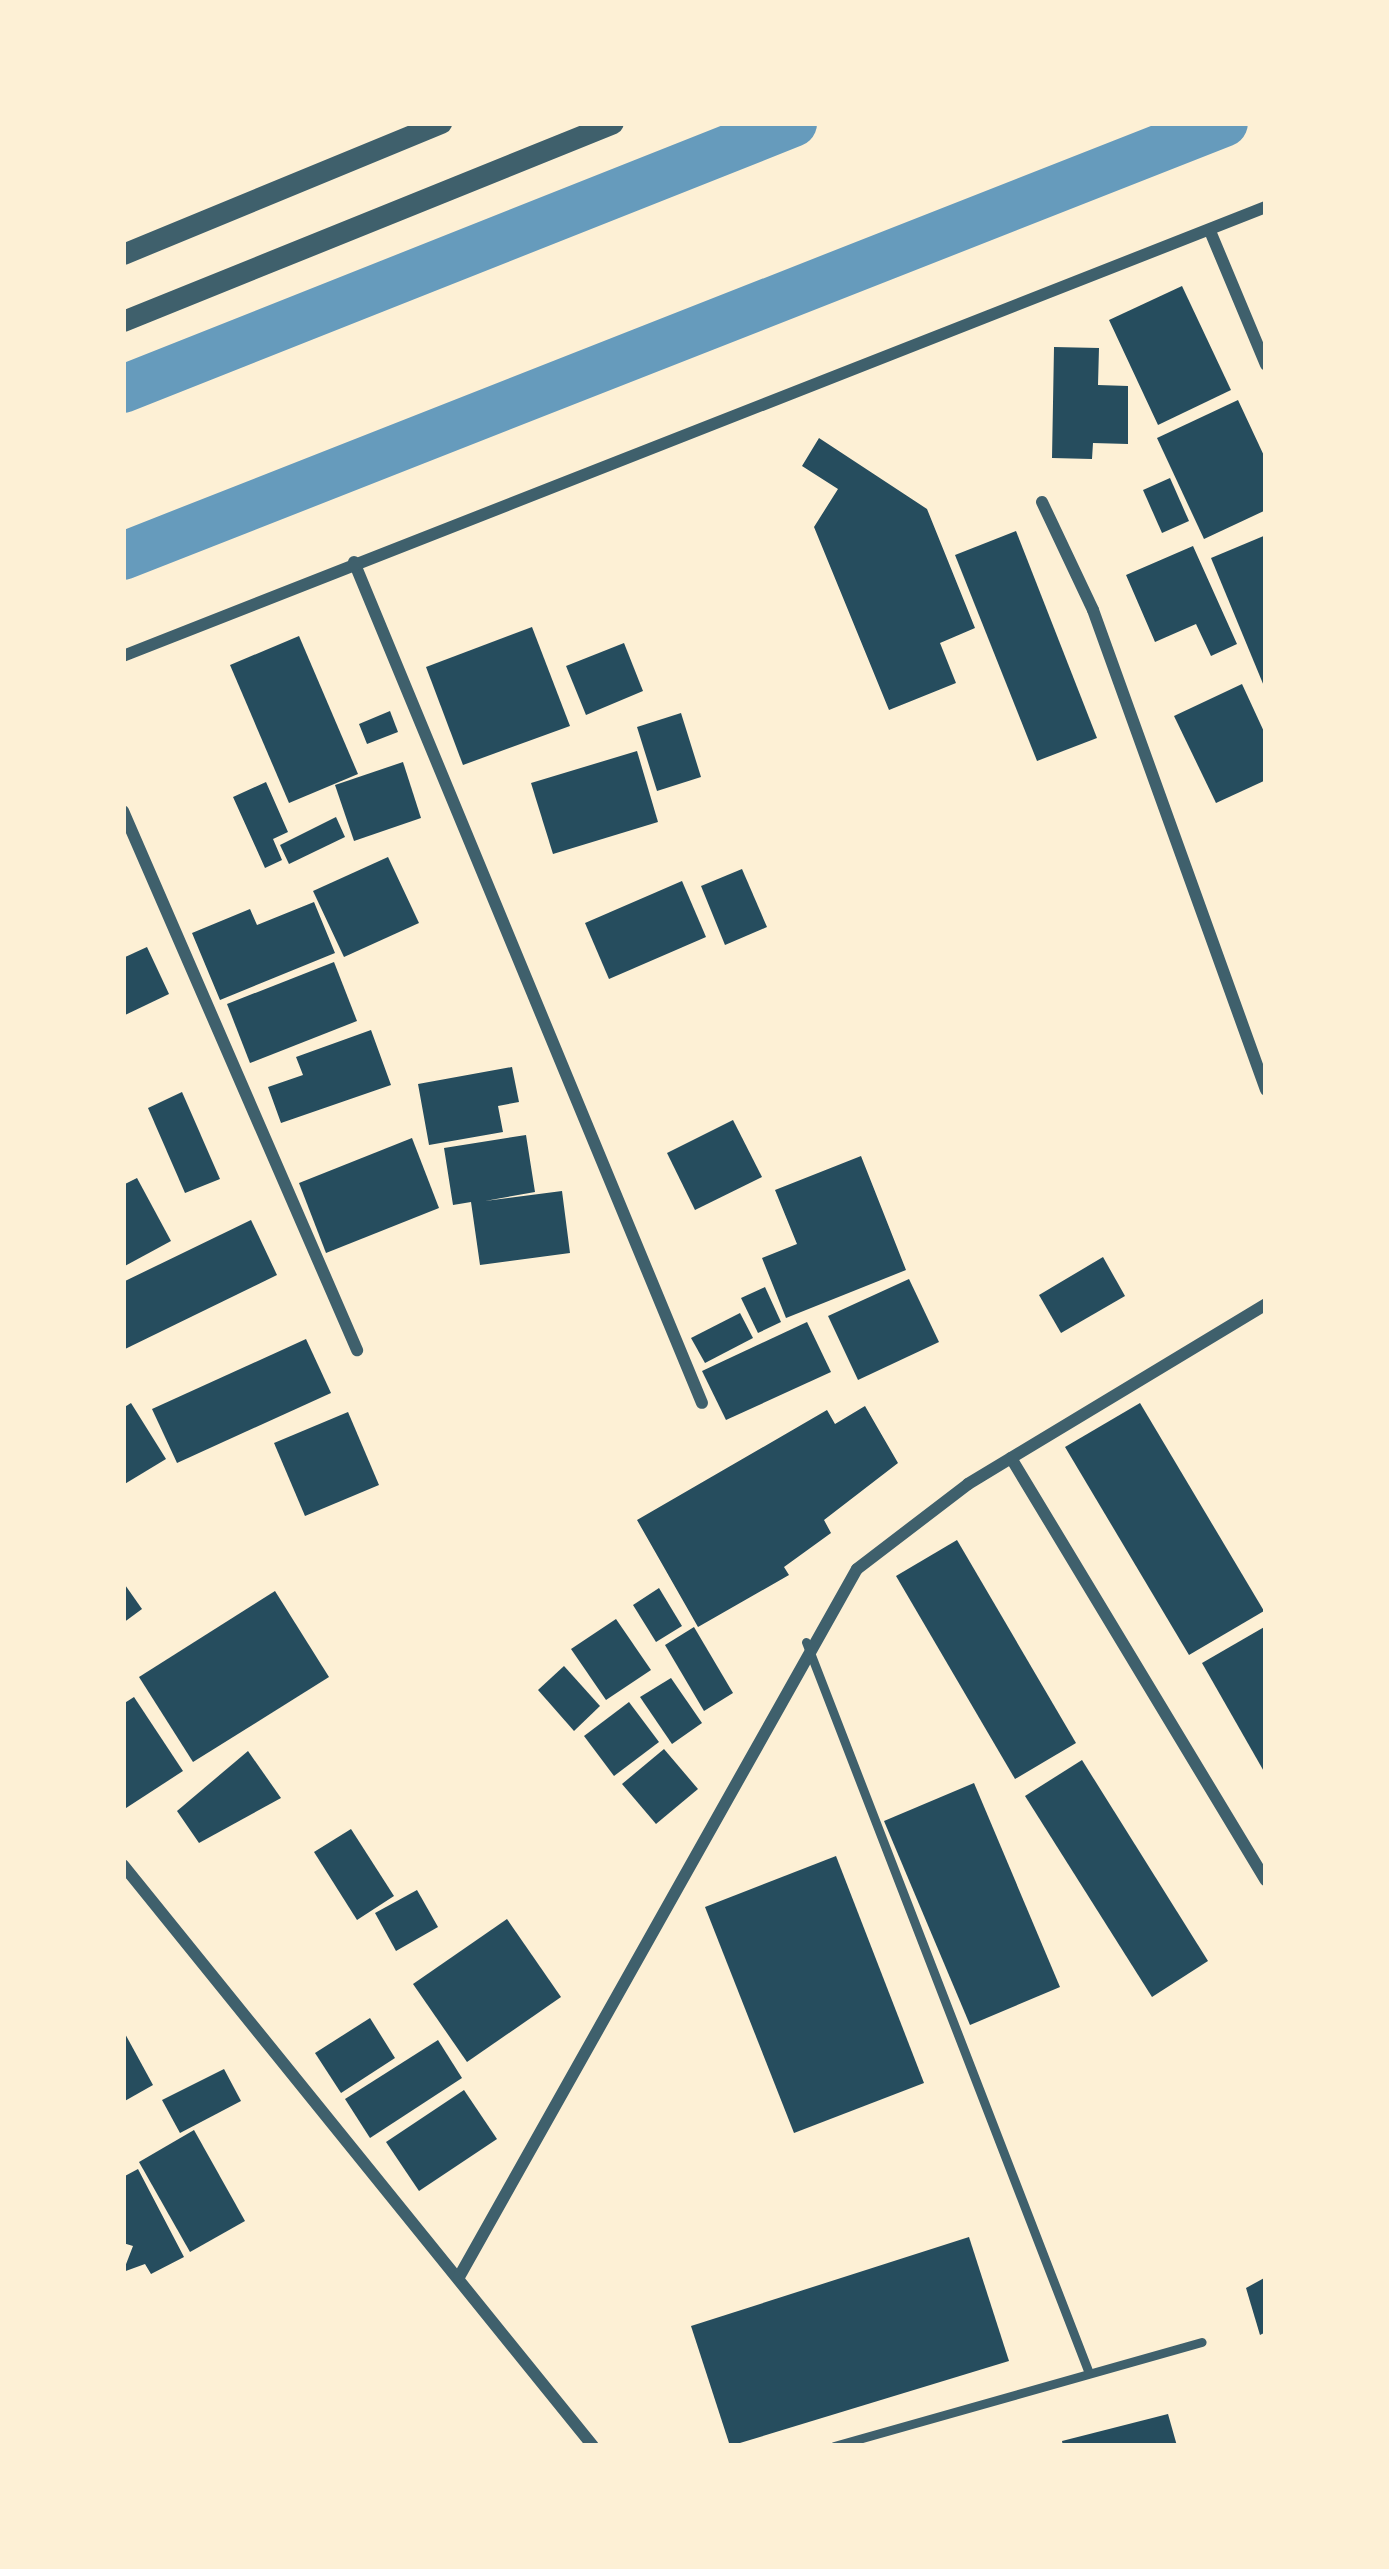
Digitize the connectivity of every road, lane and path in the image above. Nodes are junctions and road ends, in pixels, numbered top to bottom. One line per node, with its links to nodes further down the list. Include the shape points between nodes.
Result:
1 (441, 123): 5 (street)
2 (613, 123): 6 (street)
3 (1266, 207): 4 (street)
4 (1210, 231): 7 (street); 9 (street)
5 (123, 254)
6 (123, 321)
7 (1266, 365)
8 (1042, 502): 12 (street, via 1093,610)
9 (354, 562): 10 (street); 15 (street)
10 (123, 656)
11 (123, 811): 14 (street)
12 (1266, 1090)
13 (1266, 1304): 16 (street)
14 (357, 1351)
15 (702, 1403)
16 (1011, 1459): 17 (street, via 857,1569); 19 (street)
17 (806, 1642): 20 (street); 22 (lane)
18 (123, 1865): 20 (street)
19 (1266, 1880)
20 (460, 2277): 23 (street)
21 (1202, 2342): 22 (lane)
22 (1089, 2373): 24 (lane)
23 (593, 2446)
24 (834, 2446)

